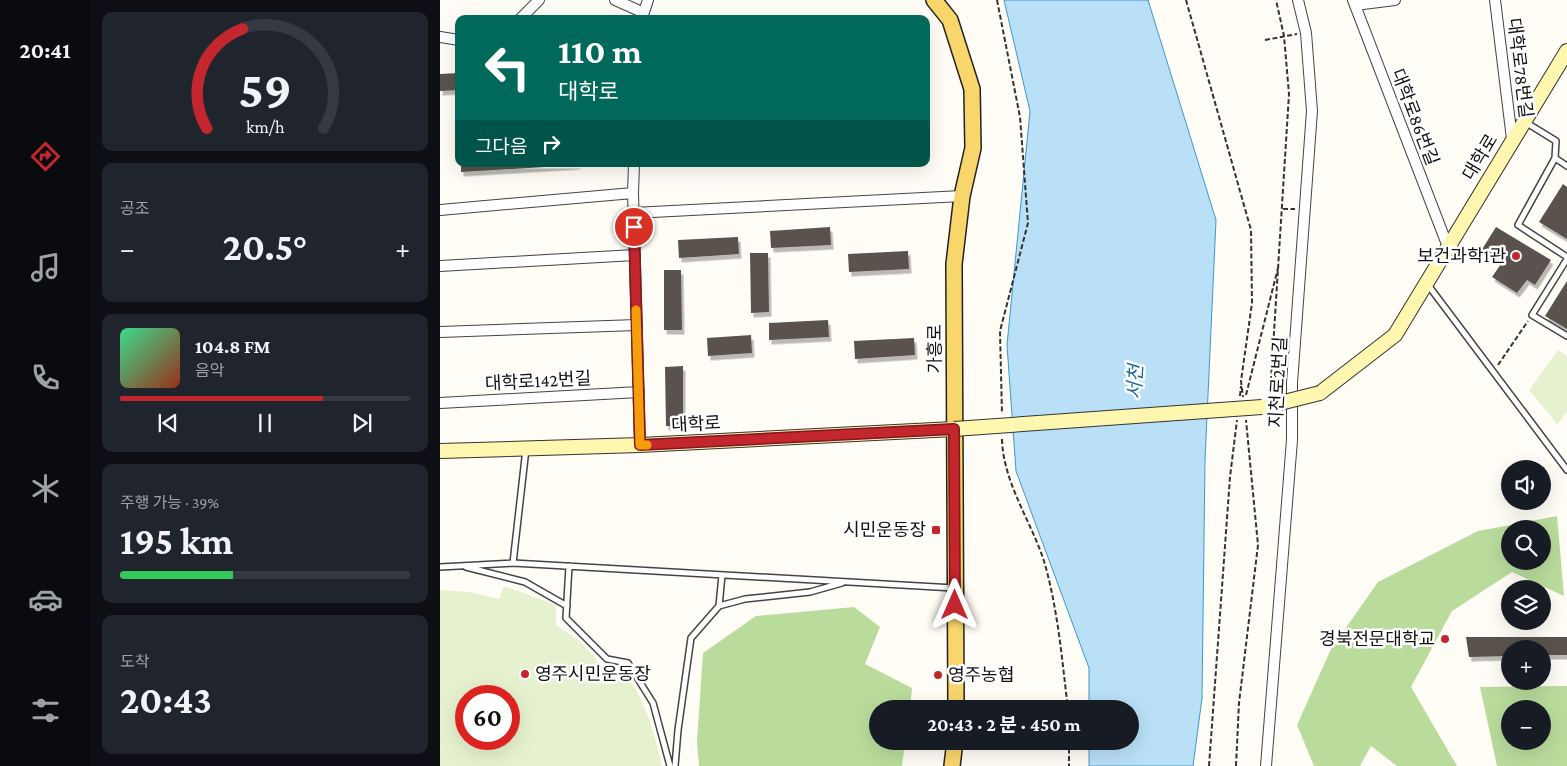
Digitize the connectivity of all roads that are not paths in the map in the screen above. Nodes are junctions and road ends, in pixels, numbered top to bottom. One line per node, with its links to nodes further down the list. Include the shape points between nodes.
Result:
1 (539, 0): 9 (street)
2 (615, 0): 10 (street)
3 (648, 0): 11 (street)
4 (934, 0): 21 (main road, 가흥로, via 950,20 972,89 973,148)
5 (1298, 0): 53 (street, 지천로2번길, via 1306,33 1312,110 1292,383 1292,440)
6 (1395, 0): 8 (street)
7 (1495, 0): 16 (street, 대학로78번길)
8 (1354, 3): 24 (street, 대학로86번길)
9 (524, 15)
10 (640, 15)
11 (642, 15)
12 (440, 37): 13 (street)
13 (455, 39)
14 (1567, 51): 15 (main road, 대학로)
15 (1524, 120): 16 (main road, 대학로); 17 (lane, via 1556,141)
16 (1512, 139): 24 (main road, 대학로)
17 (1555, 158): 18 (lane); 26 (lane, via 1518,225)
18 (1567, 166)
19 (634, 167): 20 (street)
20 (633, 192): 22 (street); 23 (street)
21 (962, 196): 23 (street); 34 (main road, 가흥로, via 954,264)
22 (440, 210)
23 (634, 213): 25 (street)
24 (1448, 247): 28 (main road, 대학로)
25 (635, 255): 27 (street); 29 (street)
26 (1567, 258): 31 (lane, via 1532,315)
27 (440, 266)
28 (1427, 282): 34 (main road, 대학로, bridge, via 1395,335 1320,393 1270,405); 38 (lane)
29 (637, 324): 30 (street); 32 (street)
30 (440, 332)
31 (1567, 336)
32 (639, 392): 33 (street, 대학로142번길); 35 (street)
33 (440, 403)
34 (954, 429): 35 (main road, 대학로); 45 (main road, 가흥로)
35 (640, 445): 36 (main road, 대학로)
36 (526, 447): 37 (main road, 대학로); 39 (lane)
37 (440, 451)
38 (1567, 470)
39 (513, 563): 40 (lane); 41 (lane)
40 (461, 566): 42 (lane); 46 (lane, via 525,582)
41 (569, 566): 43 (lane); 46 (lane)
42 (440, 567)
43 (722, 574): 44 (lane); 47 (lane)
44 (848, 582): 45 (lane); 47 (lane, via 810,592 745,599)
45 (955, 588): 48 (main road, 가흥로)
46 (567, 606): 50 (lane, via 566,618 607,659 628,663 653,703)
47 (720, 606): 51 (lane, via 691,638)
48 (956, 700)
49 (954, 750): 52 (main road)
50 (670, 766)
51 (675, 766)
52 (952, 766)
53 (1266, 766)

